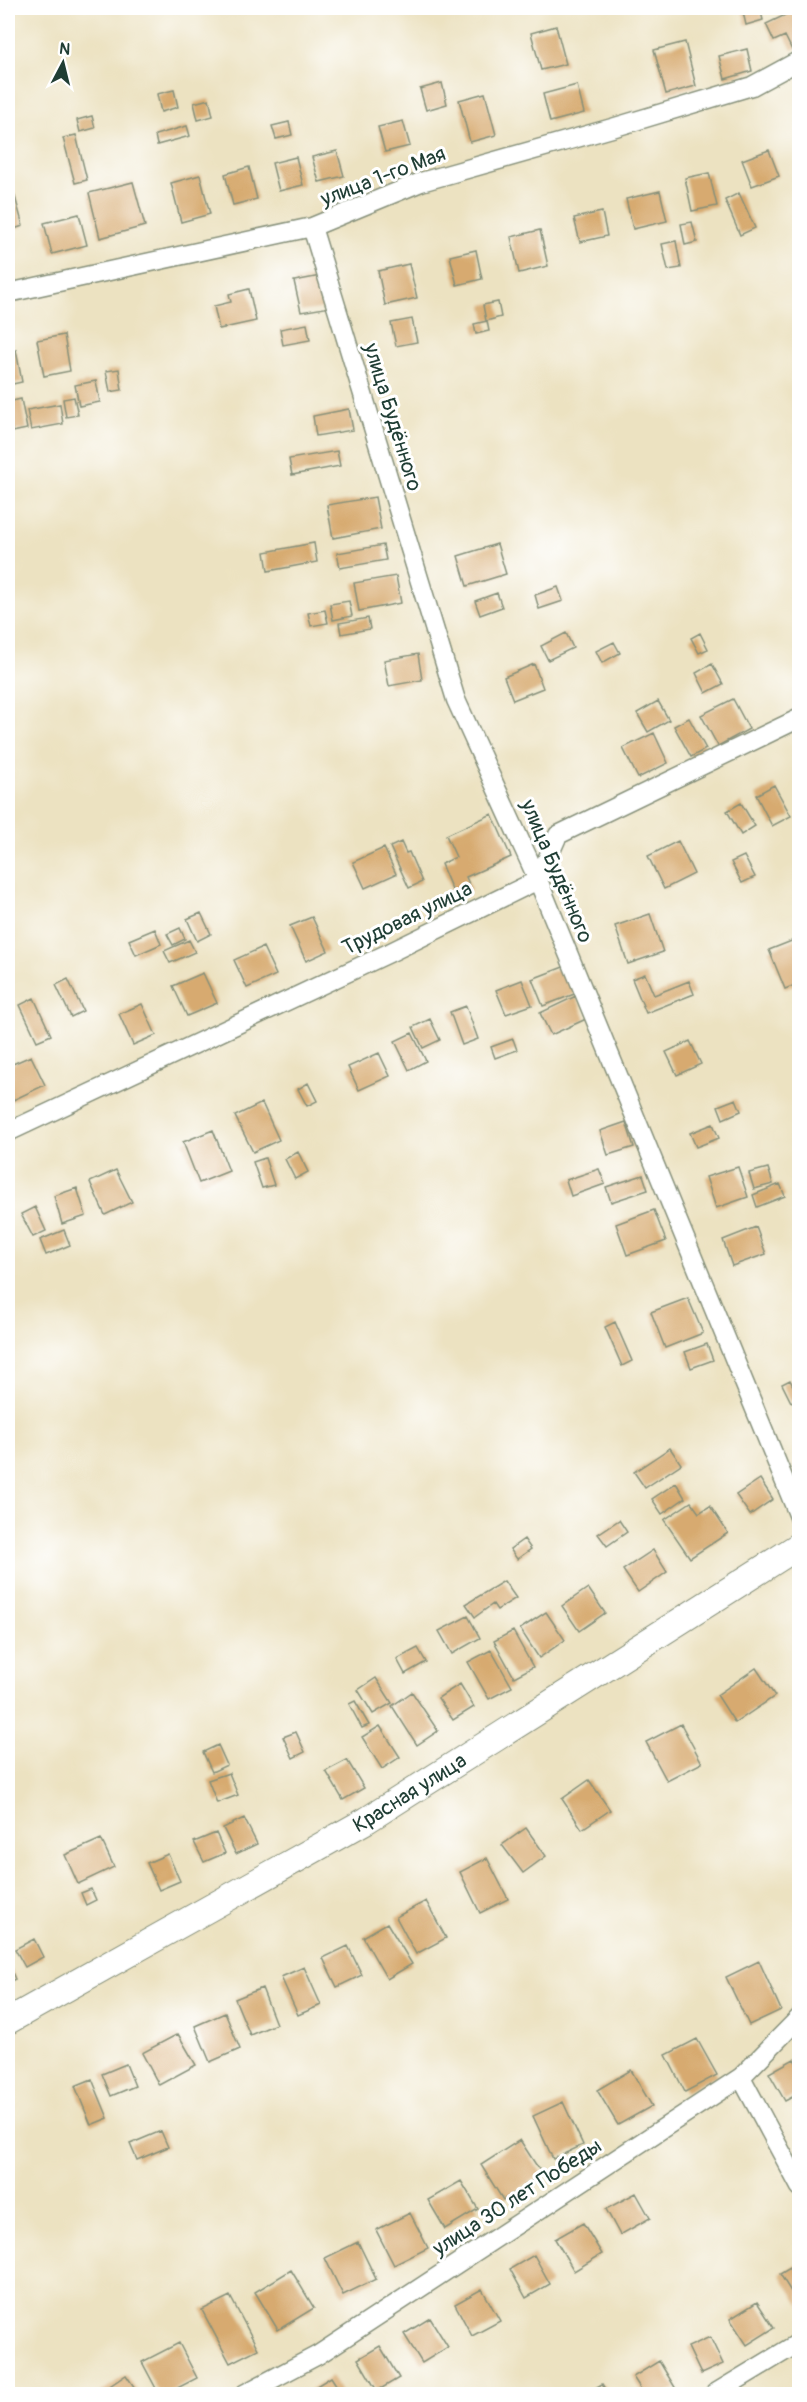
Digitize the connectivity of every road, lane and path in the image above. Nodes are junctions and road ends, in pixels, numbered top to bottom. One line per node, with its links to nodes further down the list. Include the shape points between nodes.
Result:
1 (800, 60): 2 (street, улица 1-го Мая, via 752,86 421,182)
2 (312, 227): 3 (street, улица 1-го Мая); 5 (street, улица Будённого, via 456,700)
3 (8, 293)
4 (800, 718): 5 (street, via 558,835)
5 (538, 880): 6 (street, Трудовая улица); 7 (street, улица Будённого)
6 (8, 1132)
7 (800, 1519)
8 (800, 1545): 10 (main road, Красная улица, via 367,1820)
9 (800, 2017): 11 (street, улица 30 лет Победы)
10 (8, 2021)
11 (741, 2077): 12 (street); 14 (street, улица 30 лет Победы, via 318,2355)
12 (800, 2187)
13 (800, 2342): 15 (street)
14 (244, 2394)
15 (714, 2394)

